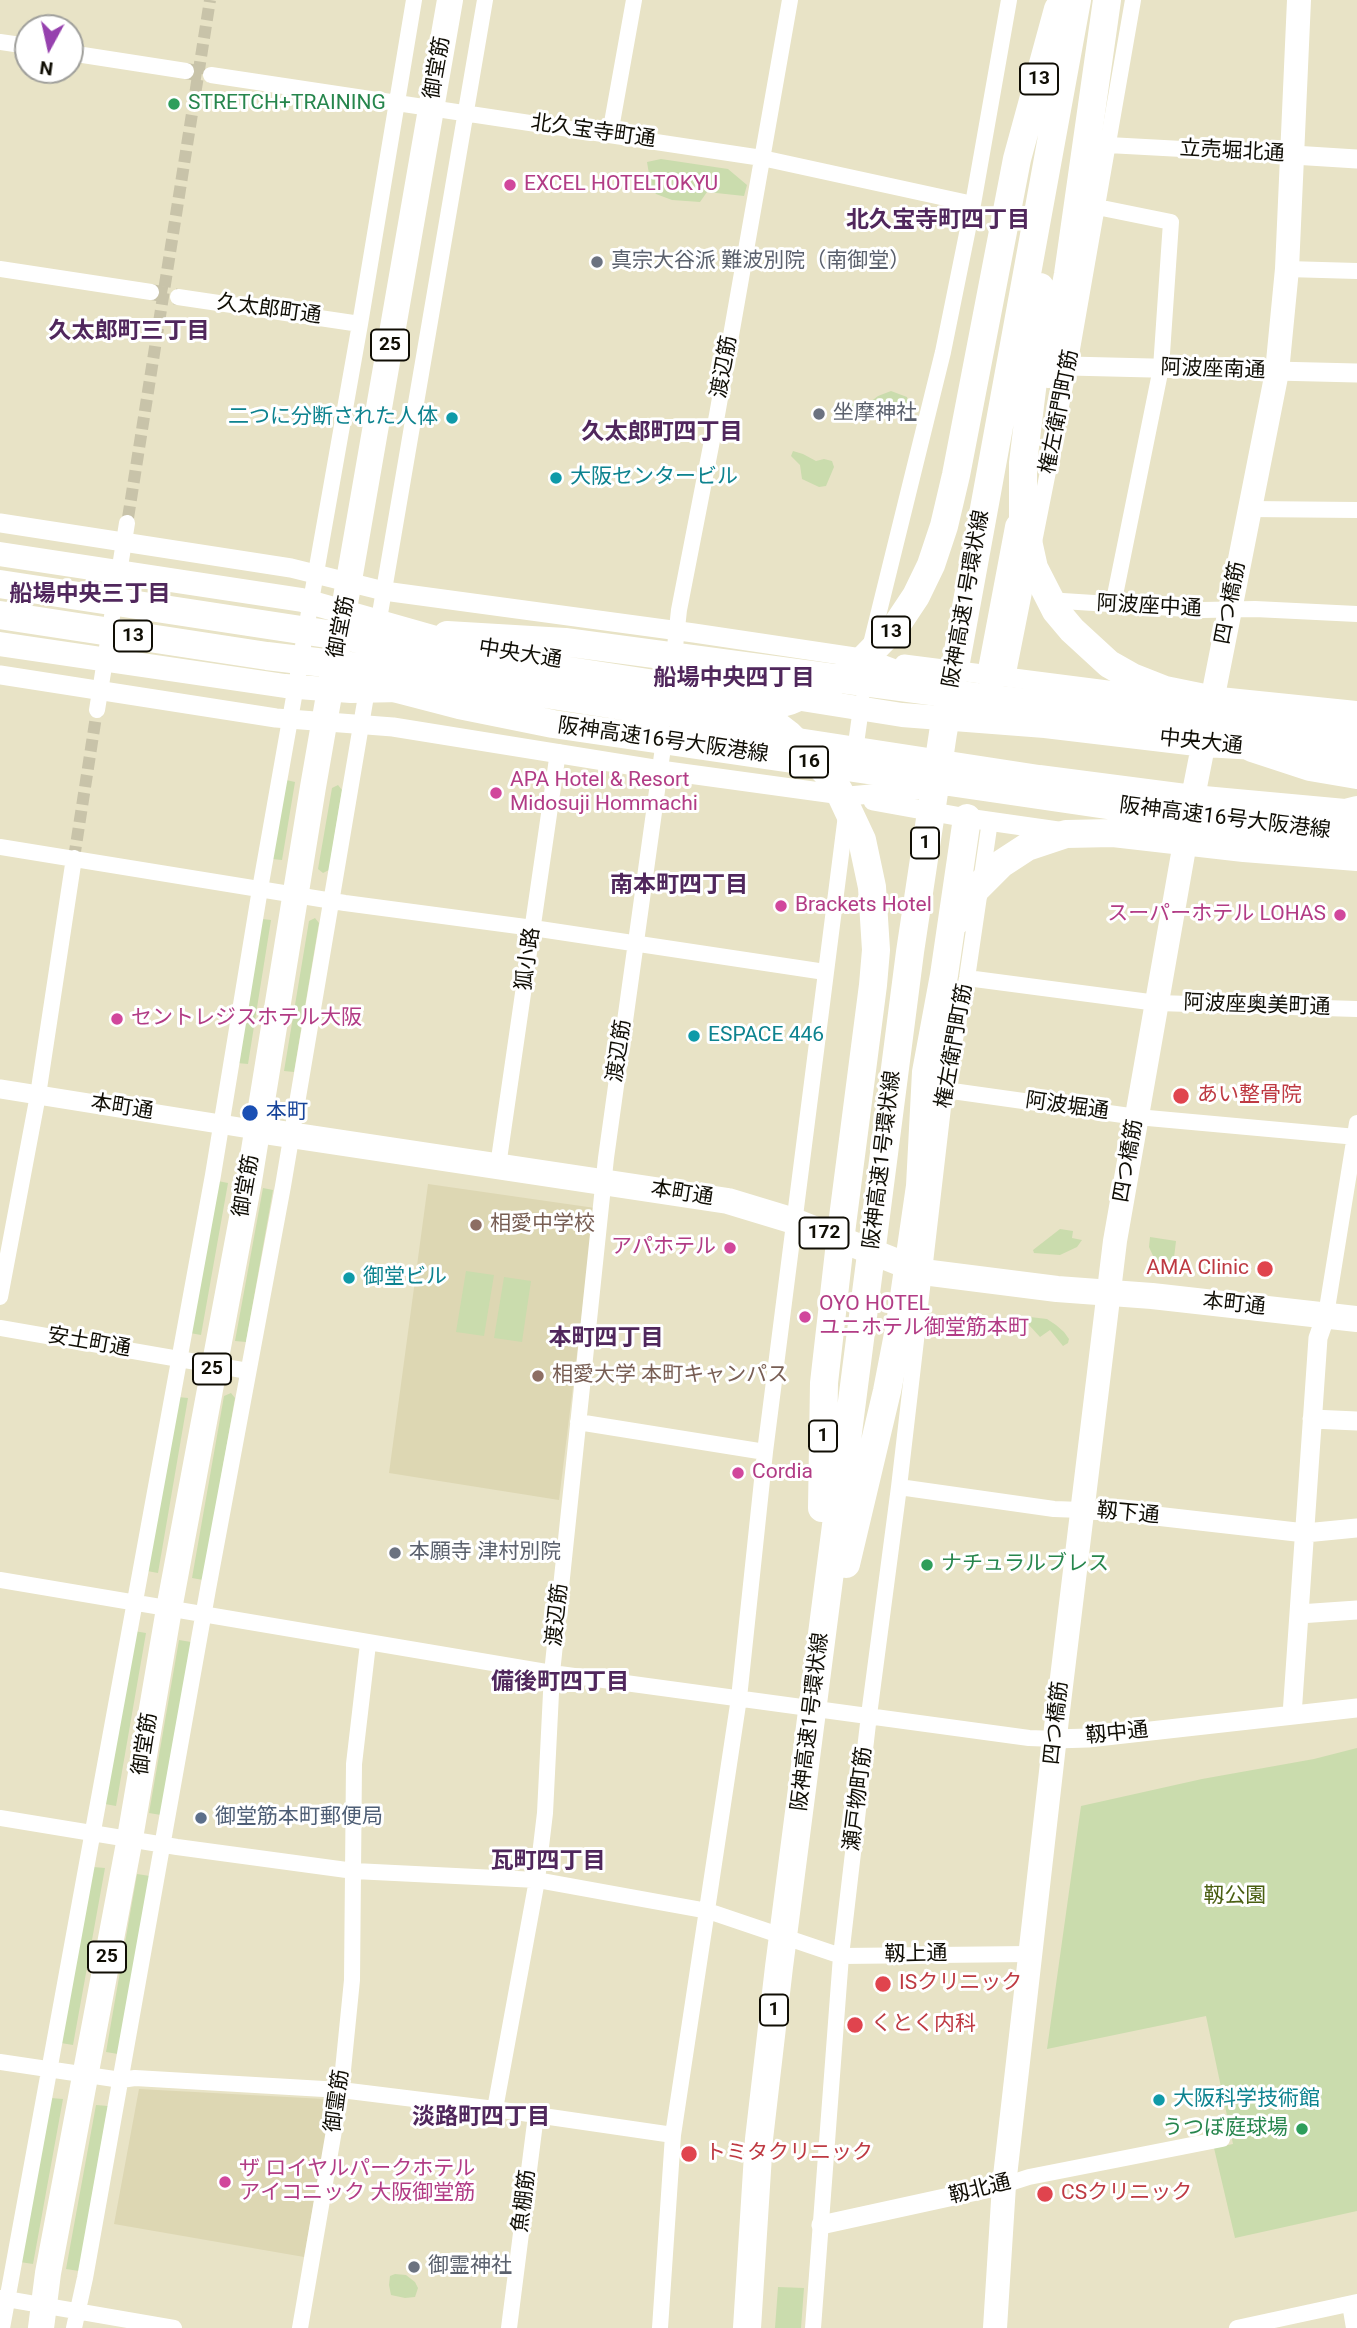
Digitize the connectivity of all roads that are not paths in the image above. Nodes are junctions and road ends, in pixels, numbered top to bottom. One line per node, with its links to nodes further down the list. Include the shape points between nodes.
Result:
1 (414, 0): 15 (street)
2 (450, 0): 16 (highway, 御堂筋 / 25)
3 (485, 0): 17 (street)
4 (634, 0): 18 (street)
5 (790, 0): 21 (street, 渡辺筋)
6 (1009, 0): 24 (street)
7 (1061, 0): 57 (highway, 13, via 1017,159 944,526 916,596 896,626 855,668 789,701 760,709 694,714)
8 (1077, 0): 23 (highway, 阪神高速1号環状線 / 1)
9 (1107, 0): 60 (highway, via 1068,274 1000,628)
10 (1133, 0): 19 (street, 権左衛門町筋)
11 (1299, 0): 20 (main road, 四つ橋筋)
12 (84, 55): 13 (street)
13 (186, 71)
14 (211, 75): 15 (street, 北久宝寺町通)
15 (397, 102): 16 (street, 北久宝寺町通); 31 (street)
16 (431, 108): 17 (street, 北久宝寺町通); 43 (highway, 御堂筋 / 25)
17 (465, 114): 18 (street, 北久宝寺町通); 45 (street)
18 (610, 134): 21 (street, 北久宝寺町通)
19 (1108, 145): 20 (street, 立売堀北通); 25 (street, 権左衛門町筋)
20 (1293, 155): 22 (street, 立売堀北通); 27 (main road, 四つ橋筋)
21 (762, 158): 24 (street, 北久宝寺町通); 54 (street, 渡辺筋)
22 (1357, 159)
23 (1048, 160): 65 (highway, via 1034,373 1023,463 1023,518 1034,568 1044,589 1072,630 1109,664 1132,677 1165,690 1219,701); 108 (highway, 阪神高速1号環状線 / 1, via 941,745)
24 (973, 204): 58 (street, via 943,352)
25 (1097, 207): 32 (street, 権左衛門町筋); 33 (street, via 1171,222)
26 (0, 269): 29 (street)
27 (1287, 269): 28 (street); 34 (main road, 四つ橋筋)
28 (1357, 271)
29 (151, 292)
30 (178, 297): 31 (street, 久太郎町通)
31 (360, 324): 42 (street)
32 (1069, 366): 33 (street, 阿波座南通); 46 (street, 権左衛門町筋)
33 (1161, 368): 34 (street, 阿波座南通); 47 (street)
34 (1277, 372): 35 (street, 阿波座南通); 36 (main road, 四つ橋筋)
35 (1357, 373)
36 (1249, 509): 37 (street); 49 (main road, 四つ橋筋)
37 (1357, 510)
38 (0, 523): 40 (street)
39 (127, 523): 40 (street)
40 (123, 544): 42 (street); 63 (street)
41 (0, 554): 69 (main road, 中央大通, via 302,600 469,647 902,715)
42 (317, 573): 43 (street, 中央大通); 48 (street)
43 (350, 582): 45 (street, 中央大通); 56 (highway, 御堂筋 / 25)
44 (0, 584): 53 (highway, 13)
45 (384, 591): 52 (street); 54 (street, 中央大通)
46 (1024, 598): 47 (street, 阿波座中通); 60 (street, 権左衛門町筋)
47 (1113, 605): 49 (street, 阿波座中通)
48 (311, 607): 56 (street); 61 (street)
49 (1230, 610): 50 (street, 阿波座中通); 64 (main road, 四つ橋筋)
50 (1357, 614)
51 (0, 615): 57 (highway, 13)
52 (380, 616): 56 (street); 62 (street)
53 (263, 624): 70 (highway, via 565,642 983,698); 132 (highway, 1, via 712,695 766,717 807,752 839,791 862,840 869,870 876,950 824,1383)
54 (677, 631): 58 (street, 中央大通); 75 (street, 渡辺筋)
55 (0, 644): 77 (main road, 中央大通, via 285,687 468,690)
56 (338, 649): 61 (street); 62 (street); 67 (highway, 御堂筋 / 25)
57 (267, 656): 80 (highway, 阪神高速16号大阪港線 / 16, via 553,724 1161,813)
58 (868, 659): 60 (street); 69 (street, 中央大通); 78 (street)
59 (0, 675): 63 (street)
60 (999, 677): 64 (street)
61 (297, 684): 66 (street)
62 (366, 693): 68 (street)
63 (99, 700): 66 (street)
64 (1213, 703): 65 (street); 71 (main road, 四つ橋筋)
65 (1357, 713)
66 (290, 719): 67 (street, 中央大通); 87 (street)
67 (325, 722): 68 (street, 中央大通); 88 (highway, 御堂筋 / 25)
68 (361, 724): 73 (street, 中央大通); 89 (street)
69 (1045, 726): 71 (main road, 中央大通)
70 (1357, 735)
71 (1205, 745): 72 (main road, 中央大通); 79 (main road, 四つ橋筋)
72 (1252, 748): 74 (main road, 中央大通); 76 (highway, via 1310,767)
73 (558, 752): 75 (street, 中央大通); 90 (street, 狐小路)
74 (1357, 754)
75 (660, 769): 78 (street, 中央大通); 91 (street, 渡辺筋)
76 (1357, 775)
77 (1039, 777): 78 (street, 中央大通); 79 (main road, 中央大通)
78 (849, 796): 81 (street); 92 (street)
79 (1193, 797): 80 (main road, 中央大通); 83 (main road, 四つ橋筋)
80 (1355, 817)
81 (979, 819): 83 (street); 93 (highway)
82 (0, 847): 86 (street)
83 (1183, 849): 84 (street, via 1237,842); 94 (main road, 四つ橋筋)
84 (1357, 849)
85 (1357, 857): 108 (highway, via 1080,832 1027,847 994,870 966,902 941,956)
86 (74, 858): 87 (street); 98 (street)
87 (260, 889): 88 (street); 100 (street)
88 (296, 895): 89 (street); 101 (highway, 御堂筋 / 25)
89 (330, 901): 90 (street); 103 (street)
90 (533, 929): 91 (street); 104 (street, 狐小路)
91 (634, 944): 92 (street); 105 (street, 渡辺筋)
92 (825, 972): 106 (street)
93 (955, 976): 94 (street, 阿波座奥美町通); 97 (street, 権左衛門町筋); 135 (highway, via 926,1072 920,1186 900,1324)
94 (1157, 1003): 95 (street, 阿波座奥美町通); 99 (main road, 四つ橋筋)
95 (1357, 1009)
96 (0, 1089): 98 (street, 本町通)
97 (945, 1090): 99 (street, 阿波堀通); 107 (street, 権左衛門町筋)
98 (38, 1095): 100 (street, 本町通); 110 (street)
99 (1137, 1116): 102 (street, 阿波堀通); 109 (main road, 四つ橋筋)
100 (221, 1124): 101 (street, 本町通); 114 (street)
101 (257, 1130): 103 (highway, 本町通 / 172); 115 (highway, 御堂筋 / 25)
102 (1356, 1132): 111 (street)
103 (291, 1135): 104 (highway, 本町通 / 172); 116 (street)
104 (498, 1166): 105 (highway, 本町通 / 172)
105 (604, 1182): 106 (highway, 本町通 / 172, via 728,1201); 119 (street, 渡辺筋)
106 (794, 1221): 107 (highway, 本町通 / 172); 120 (street)
107 (923, 1272): 109 (highway, 本町通 / 172); 121 (street, 瀬戸物町筋)
108 (866, 1292): 132 (highway, 阪神高速1号環状線 / 1)
109 (1108, 1293): 111 (highway, 本町通 / 172); 122 (main road, 四つ橋筋)
110 (0, 1297)
111 (1326, 1315): 112 (highway, 本町通 / 172); 117 (street, via 1318,1338)
112 (1357, 1319)
113 (0, 1328): 114 (street, 安土町通)
114 (178, 1359): 115 (street, 安土町通); 126 (street)
115 (213, 1365): 116 (street, 安土町通); 127 (highway, 御堂筋 / 25)
116 (248, 1371): 130 (street)
117 (1312, 1419): 118 (street); 124 (street)
118 (1357, 1421)
119 (578, 1422): 120 (street); 133 (street, 渡辺筋)
120 (765, 1452): 134 (street)
121 (899, 1488): 122 (street, 靱下通); 137 (street, 瀬戸物町筋)
122 (1083, 1510): 124 (street, 靱下通); 139 (main road, 四つ橋筋)
123 (1357, 1528): 124 (street, 靱下通)
124 (1305, 1533): 129 (street)
125 (0, 1580): 126 (street, 靱中通)
126 (135, 1603): 127 (street, 靱中通); 141 (street)
127 (169, 1609): 130 (street, 靱中通); 142 (highway, 御堂筋 / 25)
128 (1357, 1610): 129 (street)
129 (1299, 1614): 138 (street)
130 (204, 1615): 131 (street, 靱中通); 143 (street)
131 (368, 1643): 133 (street, 靱中通); 144 (street, 御霊筋, via 354,1764)
132 (820, 1648): 135 (highway, 阪神高速1号環状線 / 1)
133 (552, 1673): 134 (street, 靱中通); 145 (street, 渡辺筋)
134 (739, 1698): 135 (street, 靱中通); 146 (street)
135 (825, 1702): 137 (street, 靱中通); 170 (highway, 阪神高速1号環状線 / 1, via 759,2139)
136 (1357, 1708): 138 (street, 靱中通)
137 (869, 1715): 139 (street, 靱中通); 148 (street, 瀬戸物町筋)
138 (1292, 1715): 139 (street, 靱中通)
139 (1055, 1739): 147 (main road, 四つ橋筋)
140 (0, 1818): 141 (street, 靱上通)
141 (93, 1833): 142 (street, 靱上通); 150 (street)
142 (130, 1838): 143 (street, 靱上通); 151 (highway, 御堂筋 / 25)
143 (163, 1844): 144 (street, 靱上通); 152 (street)
144 (354, 1871): 145 (street, 靱上通); 153 (street, 御霊筋, via 352,1980)
145 (537, 1880): 146 (street, 靱上通); 154 (street, 渡辺筋)
146 (708, 1912): 148 (street, 靱上通); 156 (street)
147 (1030, 1954): 148 (street, 靱上通); 158 (main road, 四つ橋筋)
148 (841, 1956): 159 (street, 瀬戸物町筋)
149 (0, 2062): 150 (street)
150 (50, 2070): 151 (street); 160 (street)
151 (85, 2076): 152 (street); 163 (highway, 御堂筋 / 25)
152 (121, 2080): 153 (street); 162 (street)
153 (341, 2090): 154 (street); 167 (street, 御霊筋)
154 (495, 2109): 155 (street)
155 (536, 2116): 156 (street); 168 (street, 魚棚筋)
156 (673, 2135): 169 (street)
157 (1222, 2139): 158 (street, 靱北通)
158 (1004, 2185): 159 (street, 靱北通); 172 (main road, 四つ橋筋)
159 (821, 2225): 171 (street, 瀬戸物町筋)
160 (4, 2299): 163 (street); 164 (street)
161 (1353, 2303): 173 (street); 174 (street)
162 (77, 2311): 163 (street); 165 (street); 166 (street)
163 (43, 2317)
164 (2, 2328)
165 (74, 2328)
166 (174, 2328)
167 (300, 2328)
168 (509, 2328)
169 (660, 2328)
170 (747, 2328)
171 (813, 2328)
172 (995, 2328)
173 (1237, 2328)
174 (1354, 2328)

